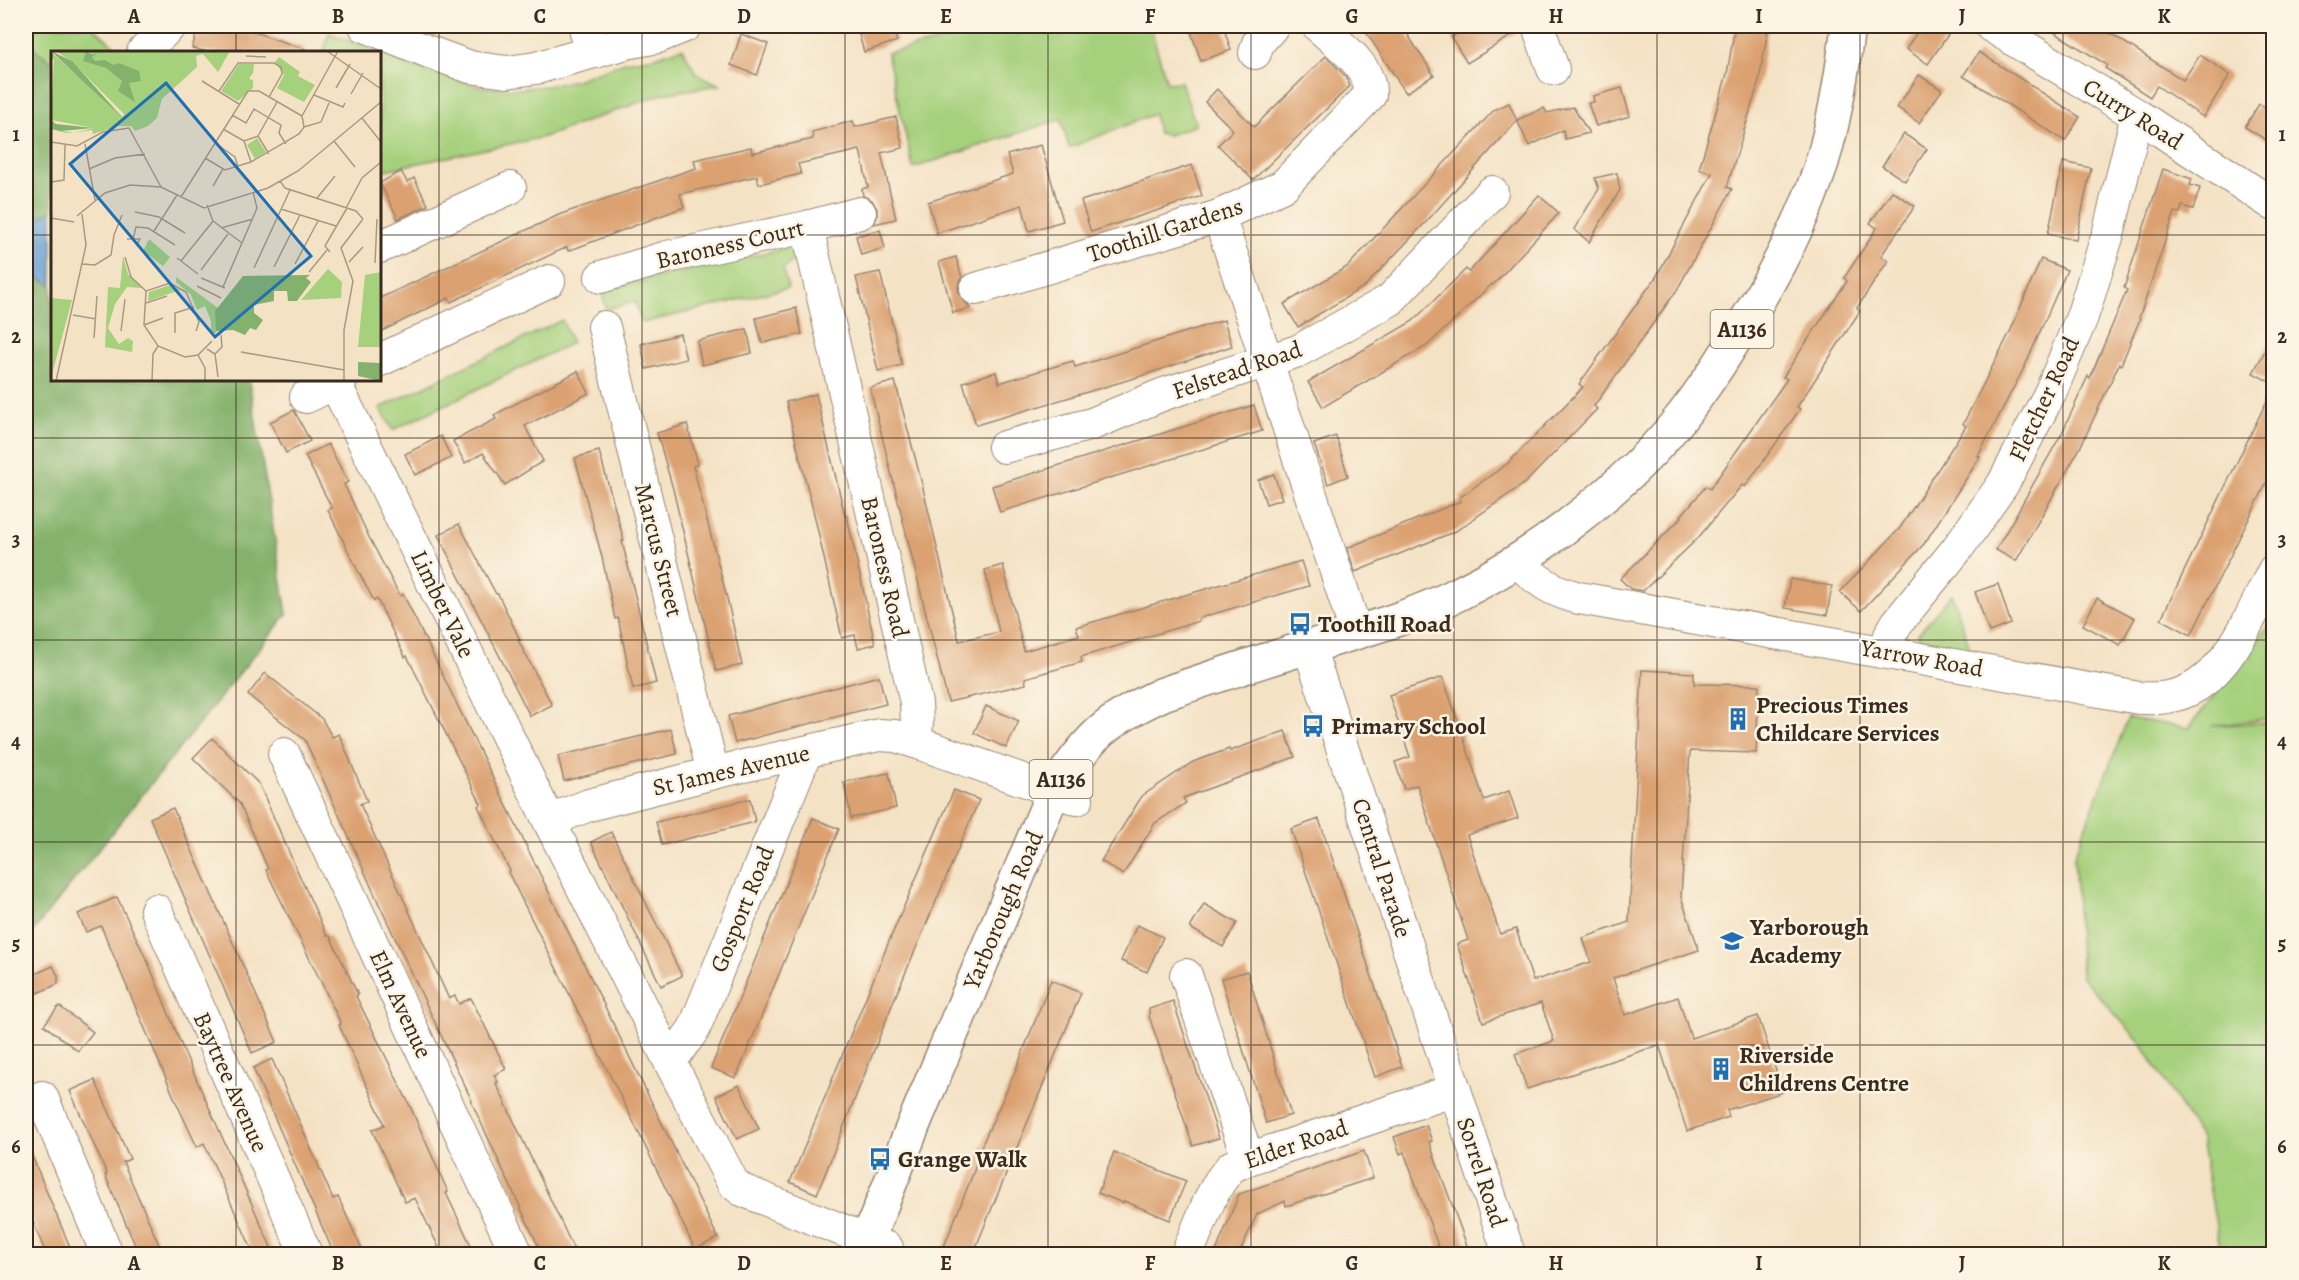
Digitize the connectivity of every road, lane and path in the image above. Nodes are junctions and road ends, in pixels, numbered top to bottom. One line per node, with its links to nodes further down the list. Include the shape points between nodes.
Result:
1 (170, 26): 11 (street)
2 (370, 26): 10 (street, via 470,67 507,72 536,68)
3 (685, 26): 10 (street, via 658,37)
4 (1242, 26): 5 (street, via 1255,53 1258,43)
5 (1273, 26)
6 (1318, 26): 18 (street, Toothill Gardens, via 1366,72 1370,95 1283,186)
7 (1538, 26): 12 (street)
8 (1848, 26): 30 (main road, Yarborough Road / A1136, via 1841,85 1826,150 1804,213 1738,336 1698,395 1652,451 1587,510)
9 (1991, 26): 13 (street, Curry Road)
10 (591, 39)
11 (144, 51)
12 (1553, 69)
13 (2137, 115): 16 (street, Curry Road); 34 (street, Fletcher Road, via 2106,241 2082,317 2050,391 2003,484 1957,549 1897,622)
14 (510, 188): 20 (street)
15 (1492, 192): 26 (street, Felstead Road, via 1390,300 1298,351)
16 (2274, 205)
17 (860, 213): 19 (street, Baroness Court)
18 (1219, 216): 23 (street, Toothill Gardens); 26 (street)
19 (807, 227): 21 (street, Baroness Court, via 667,257); 35 (street, Baroness Road, via 916,703)
20 (381, 247)
21 (601, 277)
22 (549, 281): 25 (street)
23 (976, 289)
24 (604, 327): 38 (street, Marcus Street)
25 (381, 360)
26 (1268, 363): 29 (street, Felstead Road, via 1164,394 1092,423); 32 (street)
27 (338, 381): 28 (street); 40 (street, Limber Vale)
28 (306, 397)
29 (1004, 447)
30 (1518, 561): 32 (main road, Yarborough Road / A1136, via 1461,592); 34 (street, Yarrow Road, via 1550,588 1569,595)
31 (2274, 570): 34 (street, Yarrow Road, via 2218,669 2195,686 2168,697 2139,698)
32 (1356, 632): 33 (main road, Yarborough Road / A1136)
33 (1309, 647): 39 (main road, Yarborough Road / A1136, via 1212,677 1132,708 1103,727 1076,757); 44 (street, Central Parade)
34 (1886, 651)
35 (915, 741): 36 (street, St James Avenue, via 879,735); 39 (street)
36 (806, 752): 38 (street, St James Avenue); 43 (street, Gosport Road, via 694,1029)
37 (284, 754): 50 (street, Elm Avenue)
38 (713, 773): 40 (street, St James Avenue, via 577,808)
39 (1065, 794): 47 (main road, Yarborough Road / A1136, via 919,1110)
40 (551, 825): 43 (street)
41 (156, 910): 49 (street, Baytree Avenue)
42 (1186, 975): 46 (street)
43 (670, 1062): 47 (street, via 733,1183)
44 (1455, 1090): 46 (street, Elder Road); 52 (street, Sorrel Road)
45 (42, 1097): 48 (street)
46 (1248, 1159): 51 (street, Elder Road, via 1231,1167 1220,1181)
47 (872, 1247)
48 (107, 1254)
49 (306, 1254)
50 (517, 1254)
51 (1187, 1254)
52 (1509, 1254)

